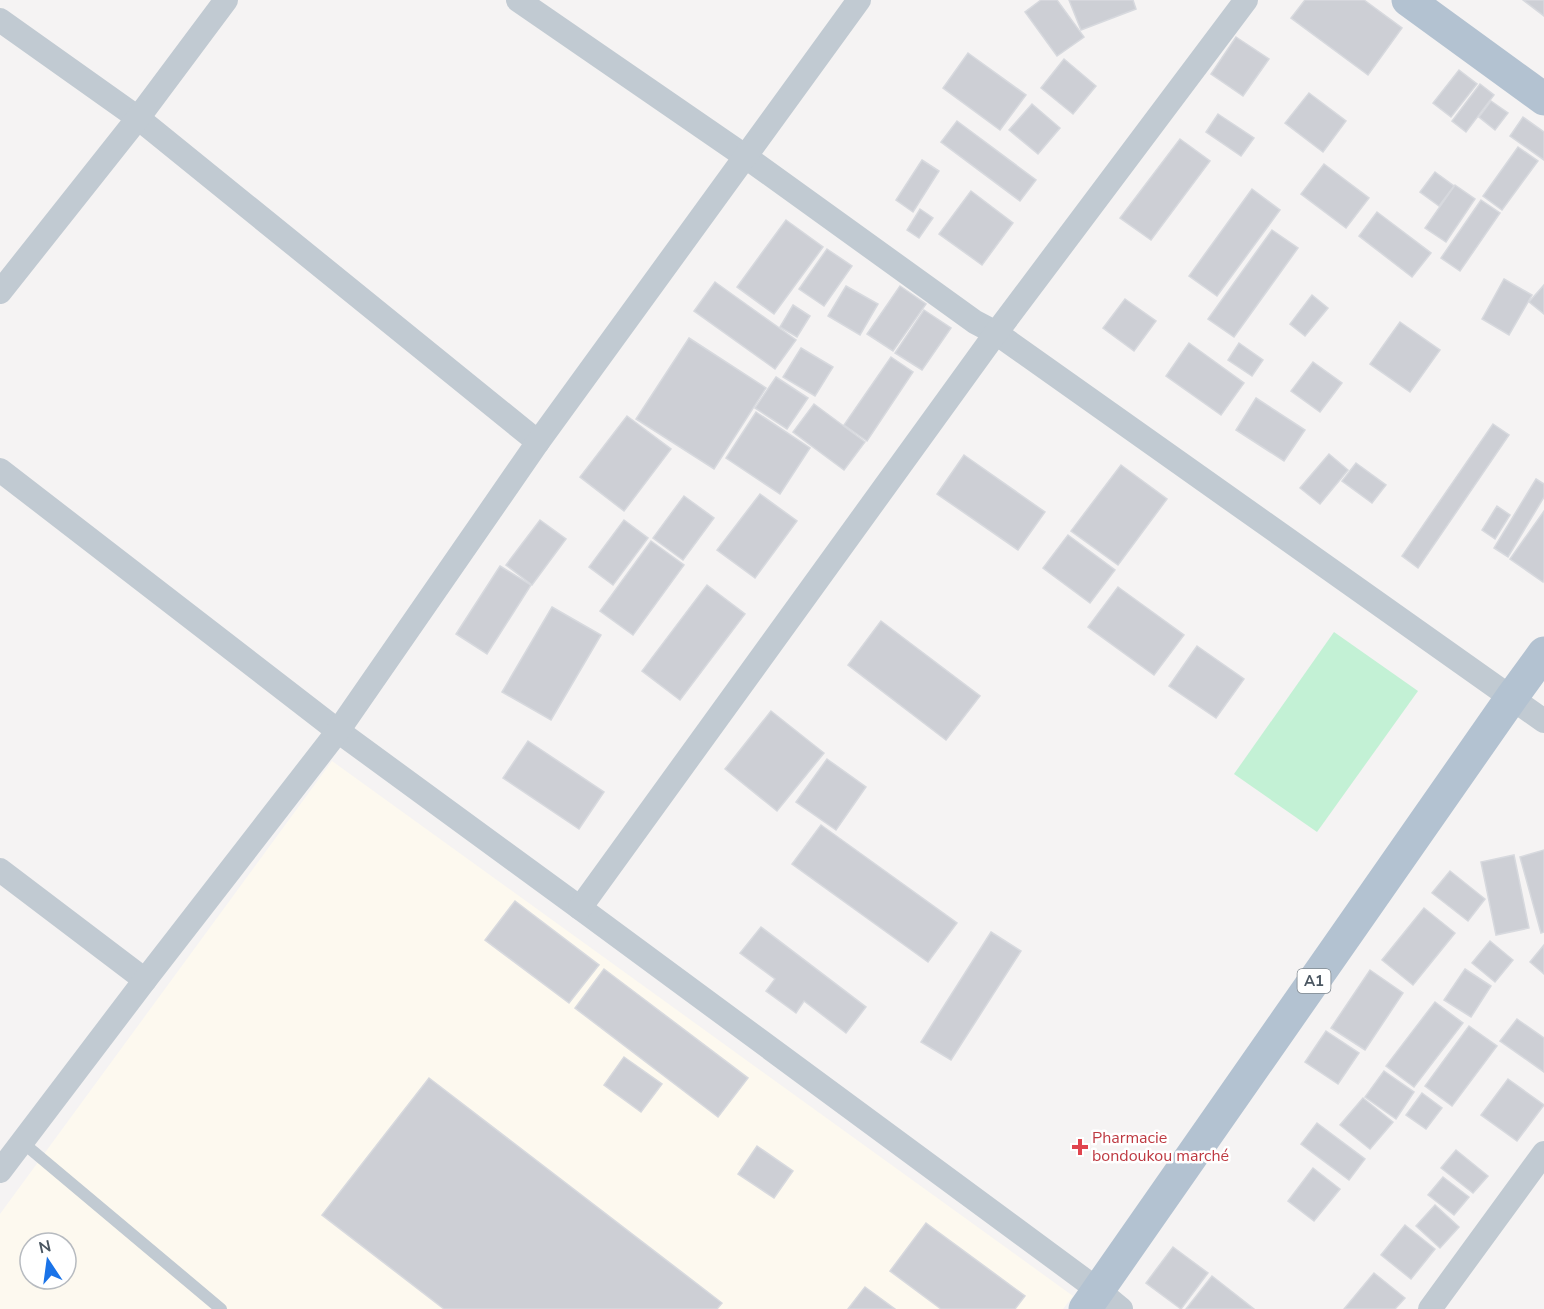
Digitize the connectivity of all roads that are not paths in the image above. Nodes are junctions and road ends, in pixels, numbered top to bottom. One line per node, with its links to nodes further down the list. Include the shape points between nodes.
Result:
1 (226, 0): 8 (street)
2 (860, 0): 9 (street)
3 (1246, 0): 11 (street)
4 (1408, 0): 7 (main road)
5 (533, 4): 9 (street)
6 (0, 20): 8 (street)
7 (1544, 99)
8 (138, 118): 10 (street); 12 (street)
9 (746, 157): 11 (street); 12 (street)
10 (0, 292)
11 (996, 333): 15 (street); 19 (street)
12 (538, 442): 17 (street)
13 (0, 470): 17 (street)
14 (1544, 653): 15 (main road, A1)
15 (1512, 697): 16 (street); 24 (main road, A1)
16 (1544, 721)
17 (338, 731): 19 (street); 20 (street)
18 (0, 870): 20 (street)
19 (580, 908): 24 (street)
20 (145, 980): 21 (street)
21 (22, 1142): 23 (street); 25 (lane)
22 (1544, 1153): 26 (street)
23 (0, 1171)
24 (1102, 1303)
25 (221, 1309)
26 (1430, 1309)

